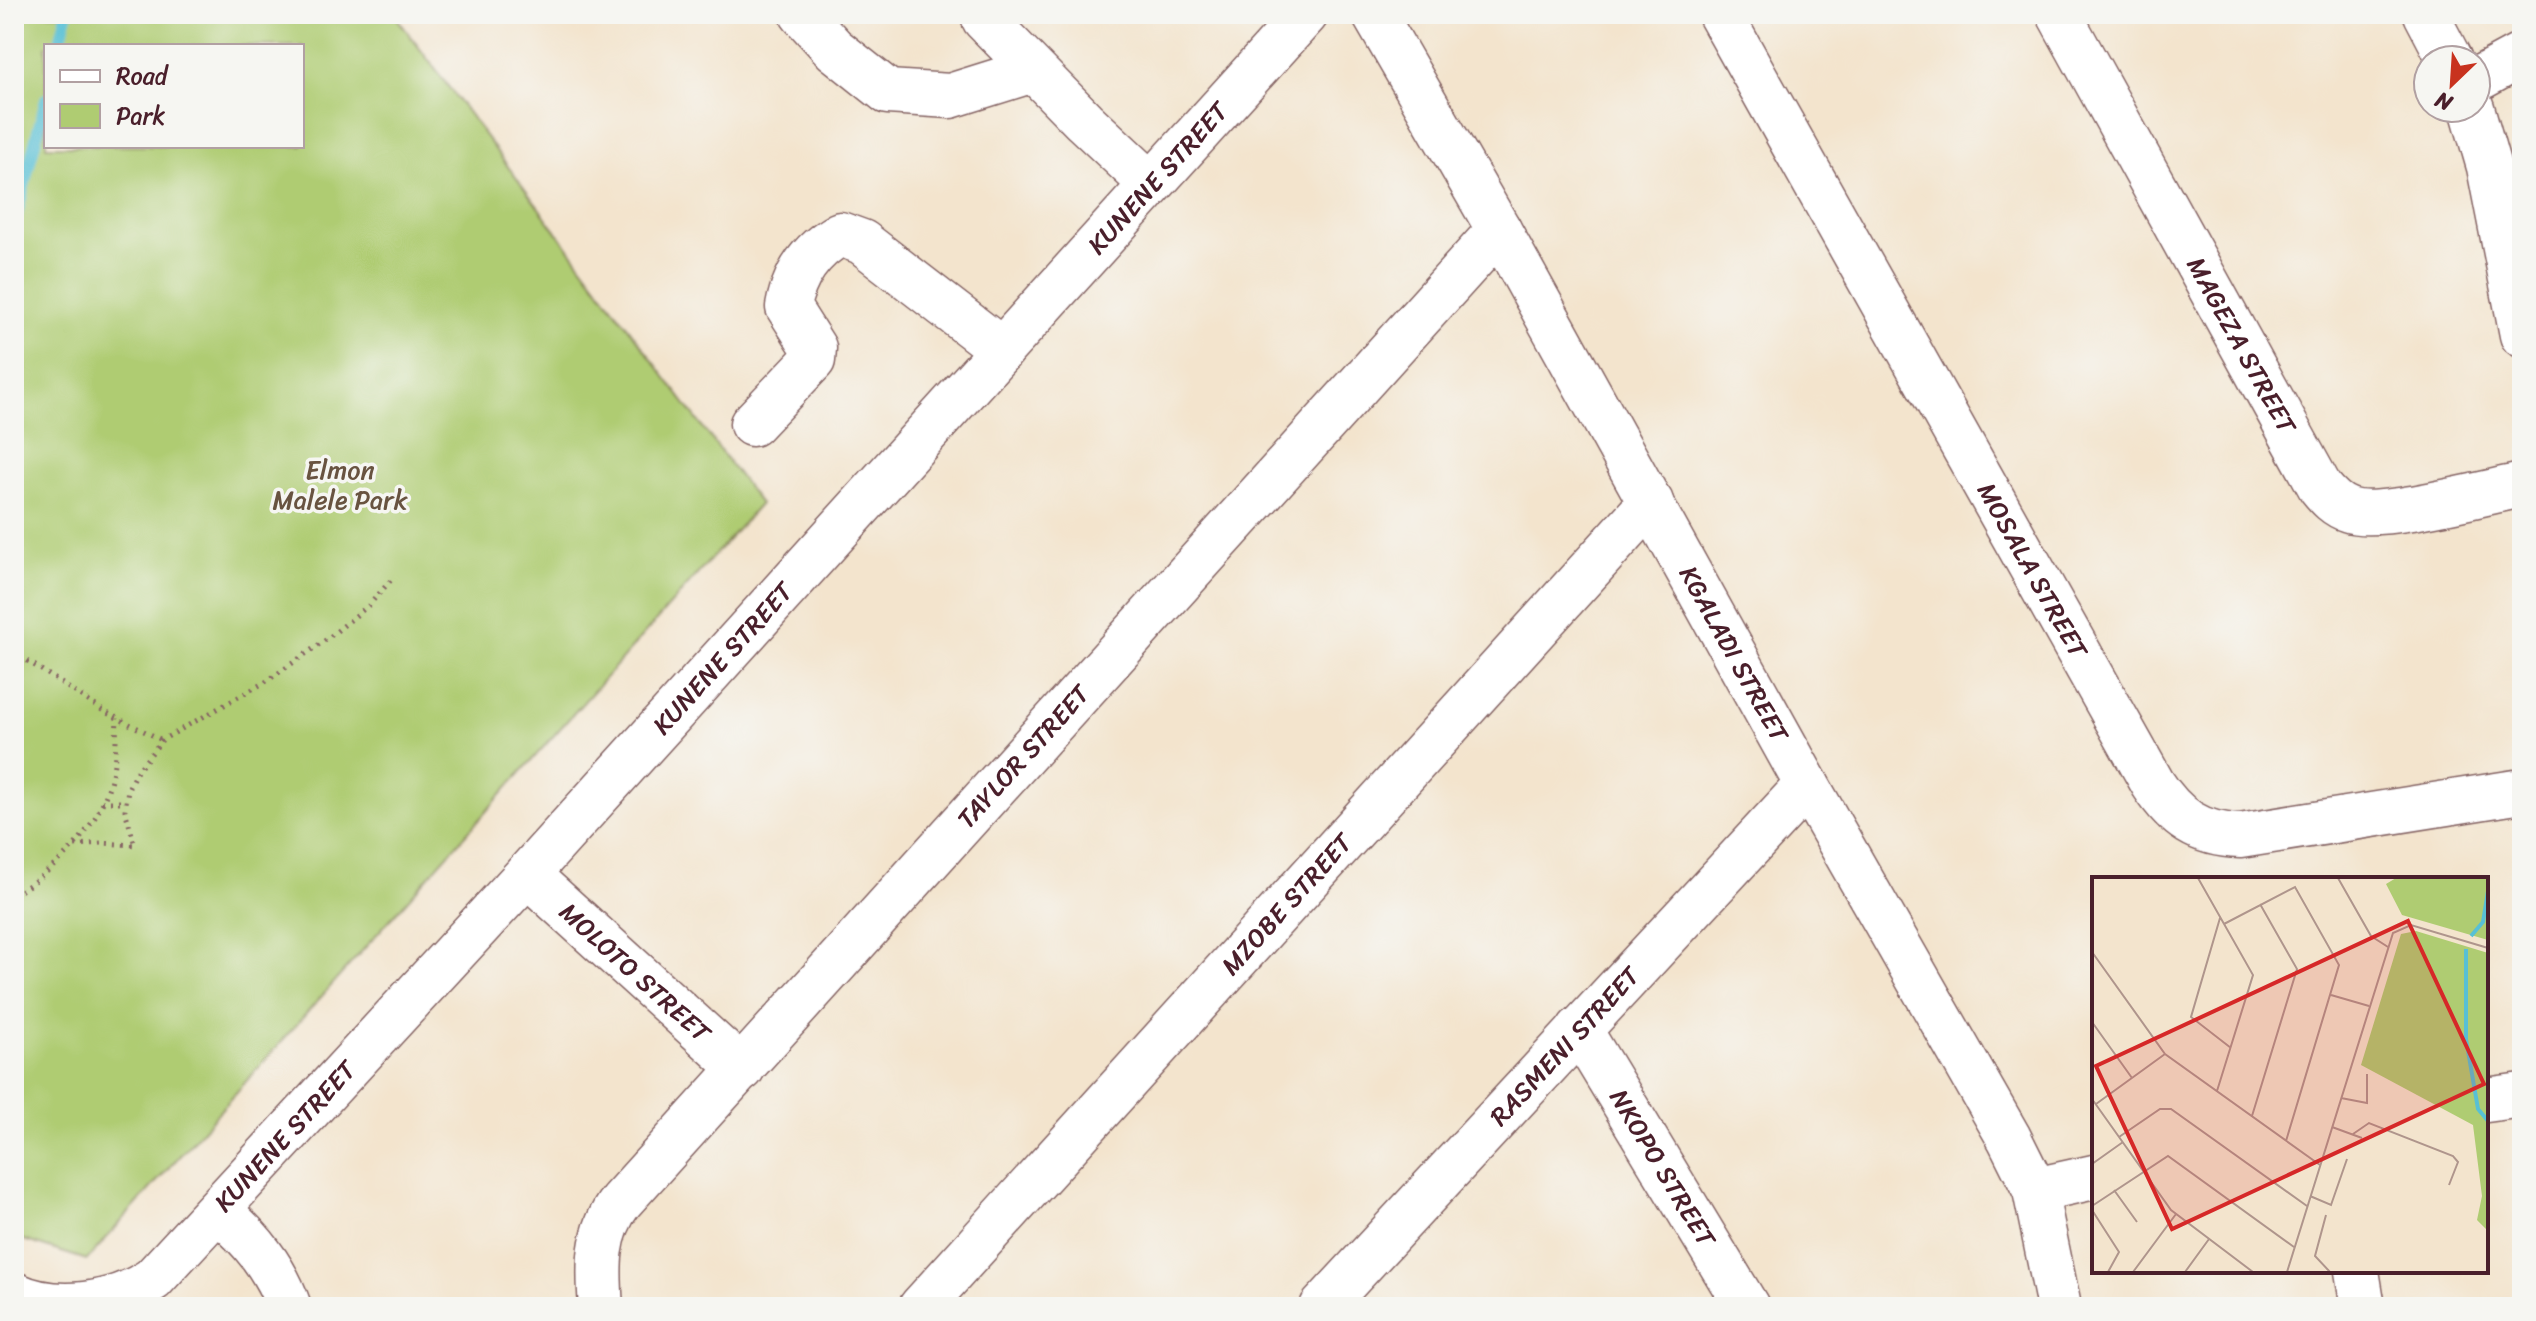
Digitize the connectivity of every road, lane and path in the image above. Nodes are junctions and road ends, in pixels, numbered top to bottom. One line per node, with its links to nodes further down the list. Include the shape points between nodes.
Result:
1 (802, 14): 10 (street, via 834,49 888,92 950,96)
2 (1306, 14): 13 (street, KUNENE STREET)
3 (1374, 14): 14 (street, KGALADI STREET)
4 (1720, 14): 25 (street, MOSALA STREET, via 2169,808 2200,830 2240,836)
5 (2059, 14): 18 (street, MAGEZA STREET, via 2320,487 2333,501 2349,511 2382,512)
6 (2426, 14): 8 (street)
7 (984, 19): 10 (street)
8 (2442, 44)
9 (2522, 55): 11 (street)
10 (1033, 70): 13 (street)
11 (2492, 71)
12 (2477, 124): 15 (street)
13 (1151, 184): 16 (street, KUNENE STREET)
14 (1499, 230): 19 (street, KGALADI STREET); 32 (street, TAYLOR STREET)
15 (2522, 335)
16 (1002, 350): 17 (street, via 862,242 840,234 825,242 791,289 788,307 814,348 813,360); 29 (street, KUNENE STREET)
17 (752, 424)
18 (2522, 485)
19 (1651, 502): 24 (street, KGALADI STREET); 42 (street, MZOBE STREET)
20 (391, 580): 23 (path, via 369,605 267,681)
21 (14, 652): 22 (path)
22 (117, 718): 23 (path); 26 (path, via 111,780)
23 (162, 740): 27 (path, via 135,774)
24 (1807, 785): 31 (street, RASMENI STREET); 36 (street, KGALADI STREET)
25 (2522, 791)
26 (102, 802): 27 (path); 28 (path)
27 (126, 802): 28 (path, via 135,845)
28 (75, 845): 30 (path)
29 (527, 874): 32 (street, MOLOTO STREET); 37 (street, KUNENE STREET)
30 (14, 895)
31 (1579, 1029): 43 (street, RASMENI STREET); 44 (street, NKOPO STREET)
32 (742, 1069): 41 (street, TAYLOR STREET, via 607,1221 600,1256)
33 (2522, 1095): 34 (street)
34 (2488, 1100)
35 (2092, 1177): 36 (street)
36 (2035, 1190): 45 (street, KGALADI STREET)
37 (219, 1211): 39 (street, via 141,1288 66,1305); 40 (street, KUNENE STREET, via 260,1252)
38 (2357, 1273): 46 (street)
39 (14, 1294)
40 (289, 1307)
41 (601, 1307)
42 (921, 1307)
43 (1322, 1307)
44 (1747, 1307)
45 (2059, 1307)
46 (2363, 1307)

